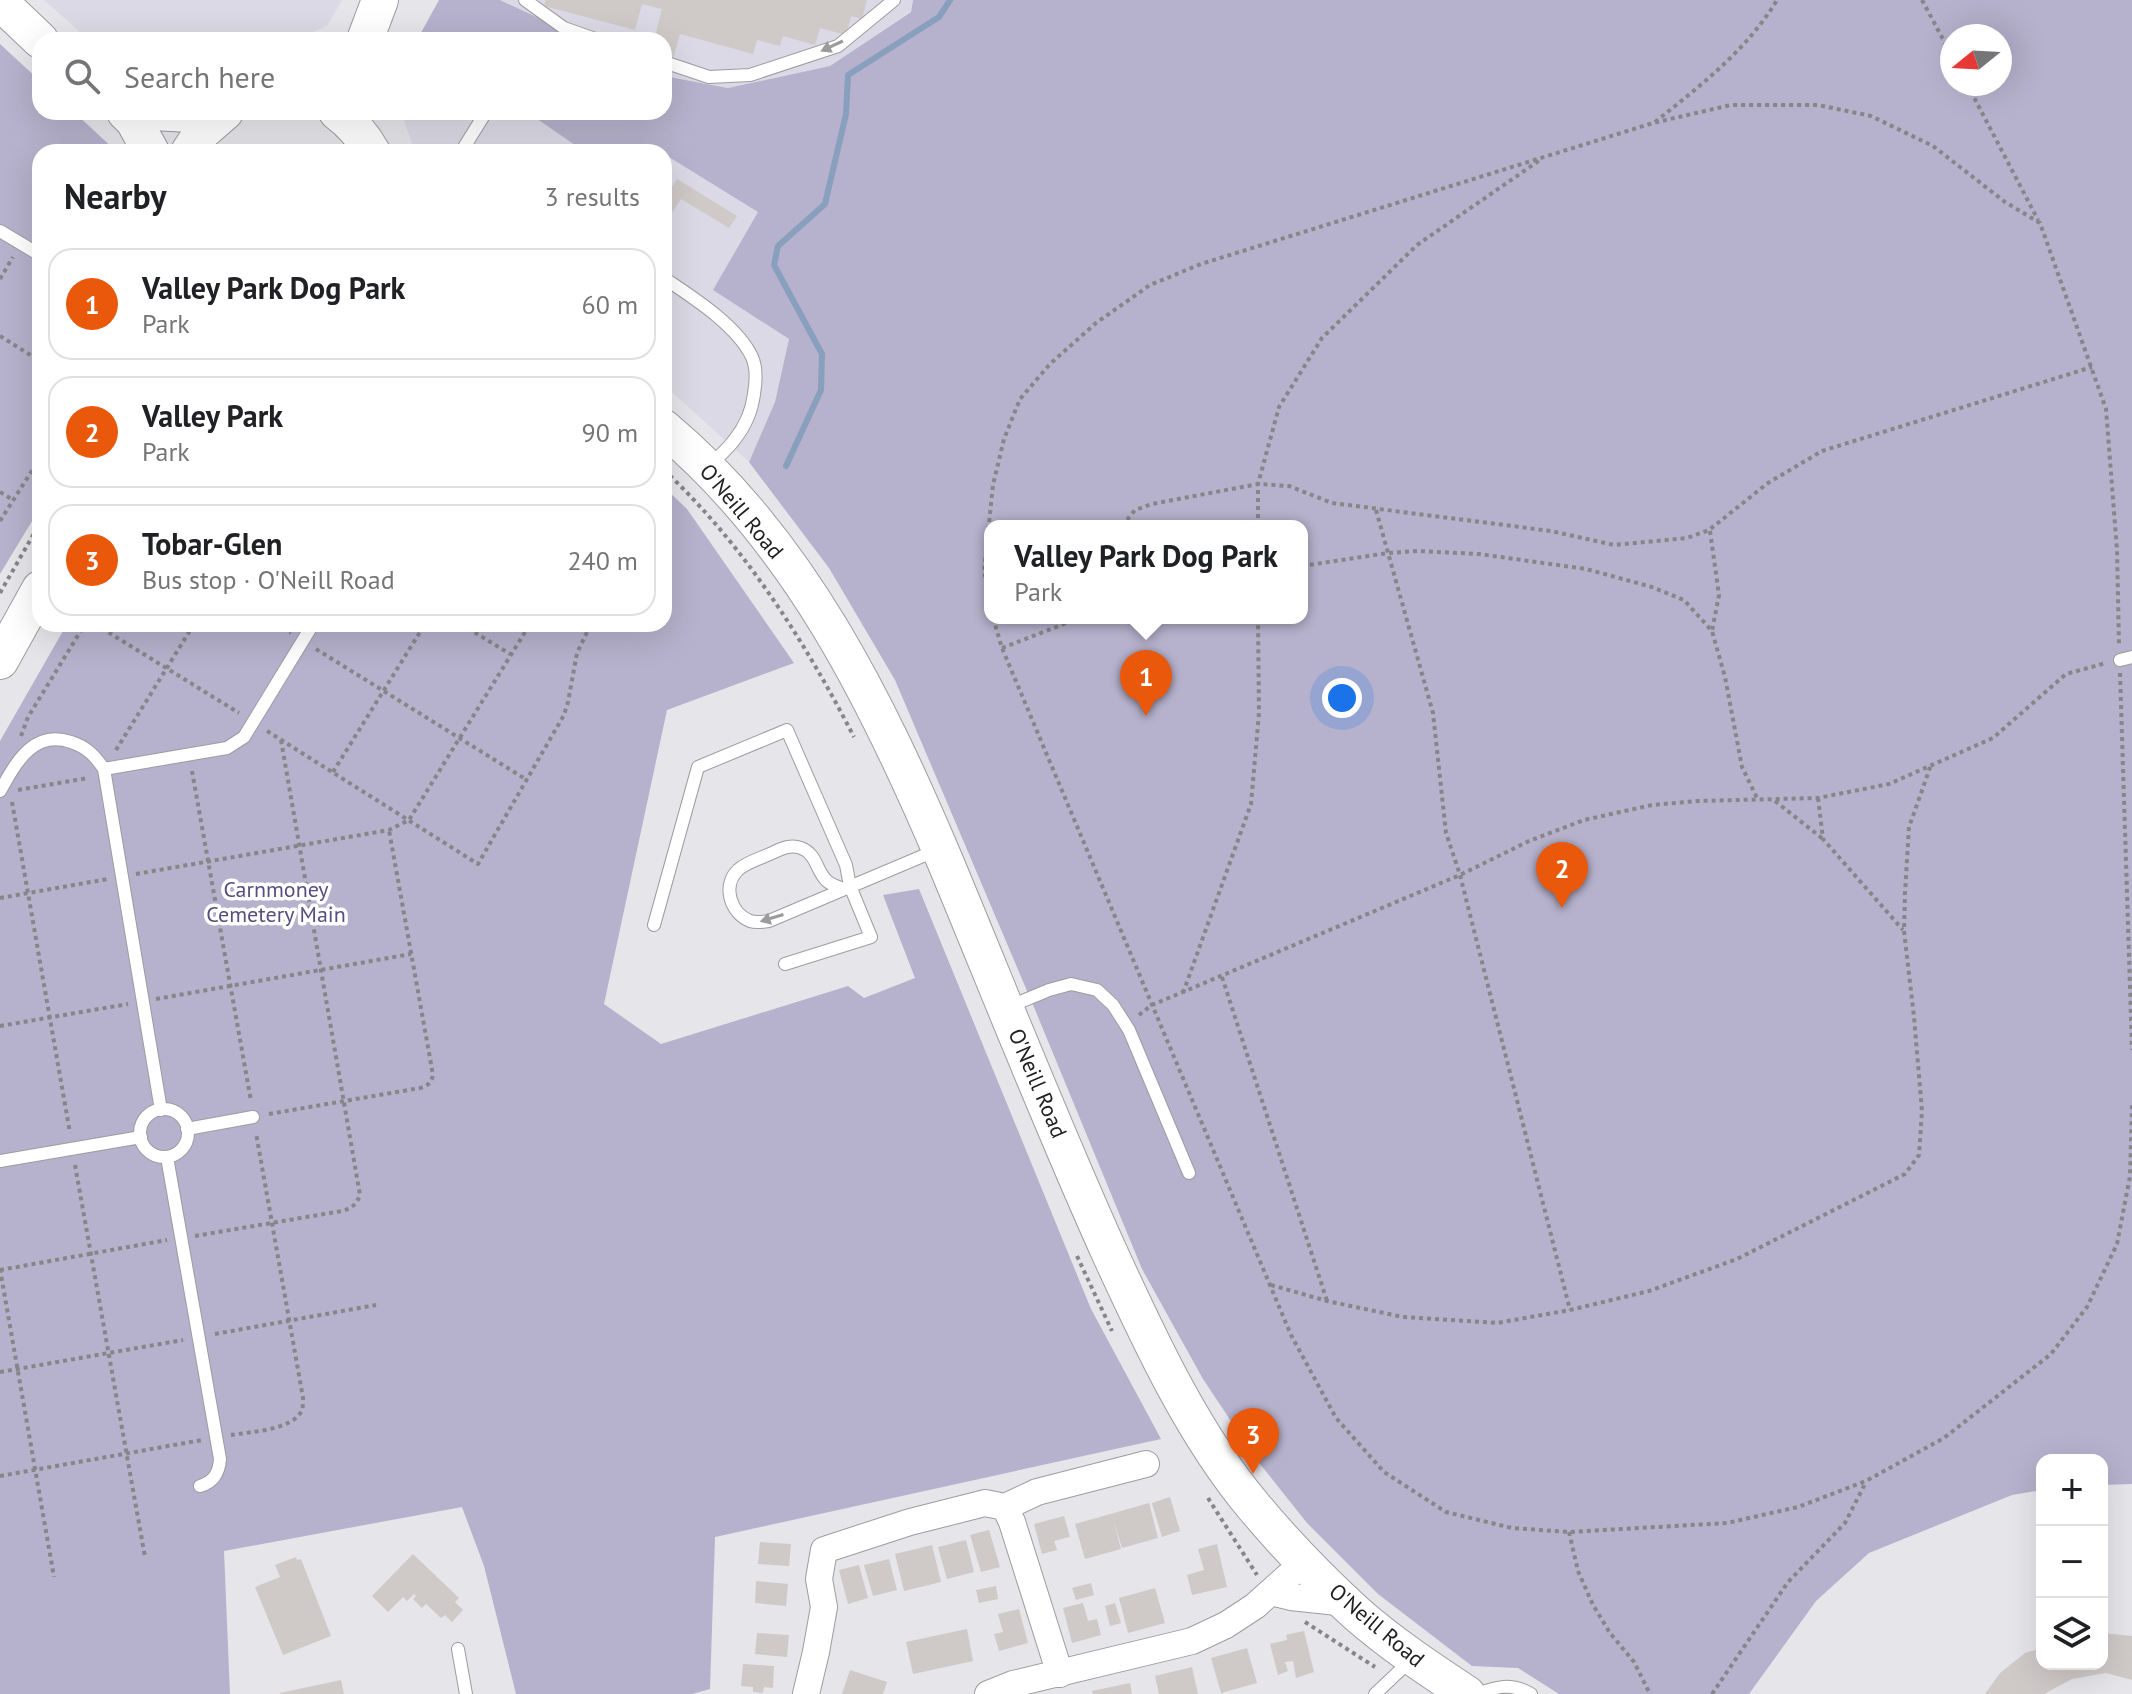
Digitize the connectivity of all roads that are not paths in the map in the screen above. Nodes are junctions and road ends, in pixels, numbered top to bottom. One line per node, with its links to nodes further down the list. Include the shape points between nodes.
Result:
1 (525, 0): 7 (lane)
2 (894, 0): 8 (lane, one-way to 8, via 838,46 750,75 709,77)
3 (0, 2): 5 (main road)
4 (373, 17): 6 (main road)
5 (32, 32)
6 (356, 32)
7 (575, 32)
8 (672, 65)
9 (133, 120): 14 (main road)
10 (216, 120): 15 (main road)
11 (348, 120): 16 (main road)
12 (367, 120): 17 (main road)
13 (481, 120): 18 (lane)
14 (147, 144)
15 (194, 144)
16 (368, 144)
17 (371, 144)
18 (466, 144)
19 (0, 231): 20 (lane)
20 (32, 250)
21 (672, 283): 23 (lane, via 722,321 753,358 752,409 735,439)
22 (672, 435): 23 (main road, O'Neill Road)
23 (707, 468): 29 (main road, O'Neill Road, via 761,530 838,639 870,695)
24 (32, 603): 26 (main road)
25 (308, 632): 27 (lane, via 238,743)
26 (0, 661)
27 (104, 772): 28 (lane, via 93,753 79,744 47,739 31,747 14,767); 34 (lane)
28 (5, 791)
29 (940, 849): 30 (lane); 33 (main road, O'Neill Road)
30 (847, 888): 30 (lane, one-way to 30, via 769,921 741,916 730,899 740,868 794,846 814,857 827,880); 31 (lane, via 846,865 787,730 698,767); 32 (lane, via 871,937)
31 (654, 925)
32 (785, 964)
33 (1006, 1008): 40 (lane, via 1071,984 1097,990 1129,1030); 44 (main road, O'Neill Road, via 1091,1212 1171,1380 1234,1481)
34 (161, 1110): 36 (lane, via 176,1113); 37 (lane, via 147,1117)
35 (253, 1117): 36 (lane)
36 (187, 1129): 38 (lane, via 184,1148)
37 (141, 1137): 38 (lane, via 148,1151); 39 (lane)
38 (167, 1157): 42 (lane, via 220,1459 209,1484)
39 (0, 1161)
40 (1189, 1173)
41 (1146, 1464): 43 (street, via 1037,1492)
42 (200, 1486)
43 (1005, 1507): 49 (street); 51 (street, via 985,1503 824,1550 819,1579 824,1607)
44 (1304, 1562): 45 (street); 46 (main road, O'Neill Road)
45 (1271, 1592): 46 (street); 49 (street, via 1226,1625 1192,1641)
46 (1347, 1603): 48 (main road, O'Neill Road)
47 (458, 1649): 50 (lane)
48 (1413, 1658): 53 (lane); 54 (main road, O'Neill Road)
49 (1060, 1674): 52 (street)
50 (466, 1694)
51 (806, 1694)
52 (988, 1694)
53 (1375, 1694)
54 (1467, 1694)
55 (1477, 1694): 56 (lane, via 1502,1686)
56 (1531, 1694)

